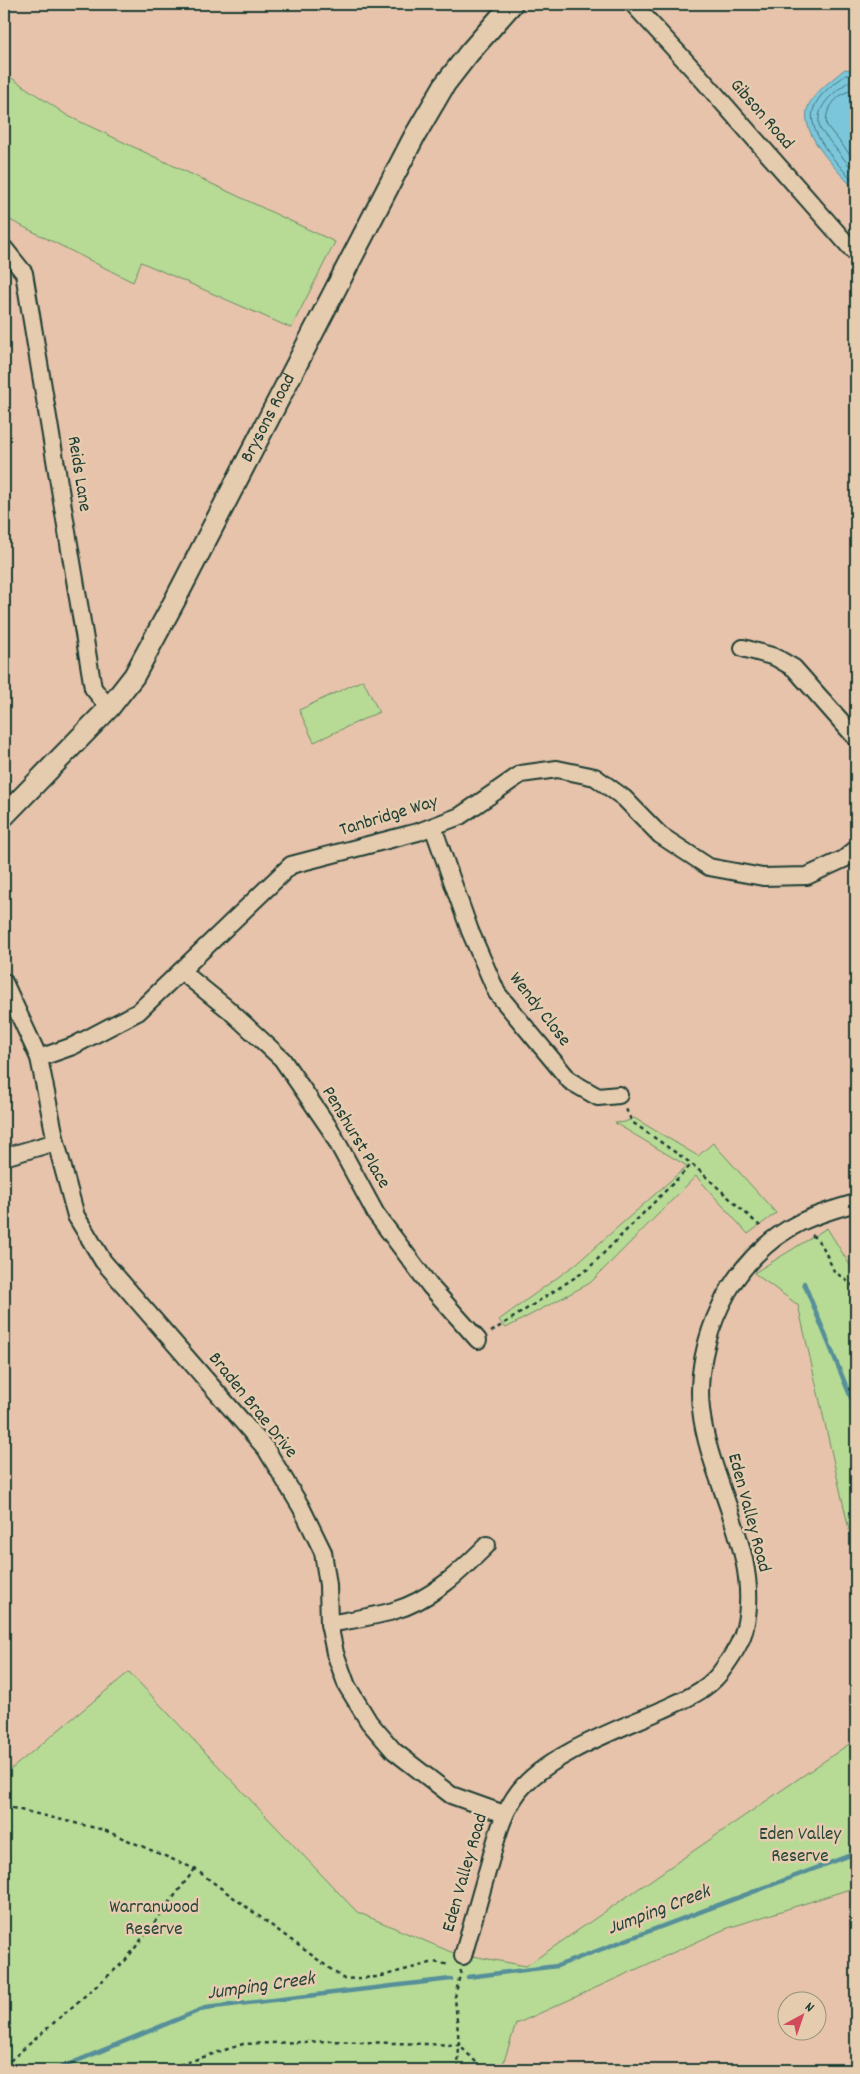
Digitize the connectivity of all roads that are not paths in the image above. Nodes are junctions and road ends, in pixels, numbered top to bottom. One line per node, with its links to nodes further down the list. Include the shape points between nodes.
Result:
1 (512, 4): 6 (street, Brysons Road, via 446,84 414,137 174,602 134,676)
2 (633, 4): 4 (street, Gibson Road)
3 (4, 248): 6 (street, Reids Lane, via 24,273 93,688)
4 (856, 254)
5 (743, 648): 7 (street, via 775,657 794,668)
6 (109, 708): 8 (street, Brysons Road)
7 (856, 738)
8 (4, 815)
9 (433, 827): 10 (street, Tanbridge Way, via 460,816 521,774 557,769 595,777 624,798 660,835 710,867 763,877 807,876 844,860); 11 (street, Tanbridge Way, via 291,866); 14 (street, Wendy Close, via 470,931 497,994 570,1081 598,1096)
10 (856, 849)
11 (181, 971): 13 (street, Tanbridge Way, via 138,1012 73,1046); 18 (street, Penshurst Place, via 282,1059 330,1129 376,1214 430,1286)
12 (4, 982): 13 (street, Braden Brae Drive)
13 (39, 1058): 15 (street, Braden Brae Drive)
14 (619, 1094)
15 (56, 1142): 16 (street); 20 (street, Braden Brae Drive, via 76,1216 103,1261 266,1449 301,1507 323,1552)
16 (4, 1157)
17 (856, 1203): 21 (street, Eden Valley Road, via 801,1222 743,1268 726,1293 707,1343 700,1378 701,1410 746,1565 748,1602 745,1629 735,1649 714,1682 703,1690 581,1746 540,1770 521,1789)
18 (478, 1340)
19 (487, 1545): 20 (street, via 449,1582 423,1599 394,1610)
20 (329, 1624): 21 (street, Braden Brae Drive, via 347,1686 369,1722 394,1751 451,1795)
21 (504, 1814): 22 (street, Eden Valley Road)
22 (462, 1961)

